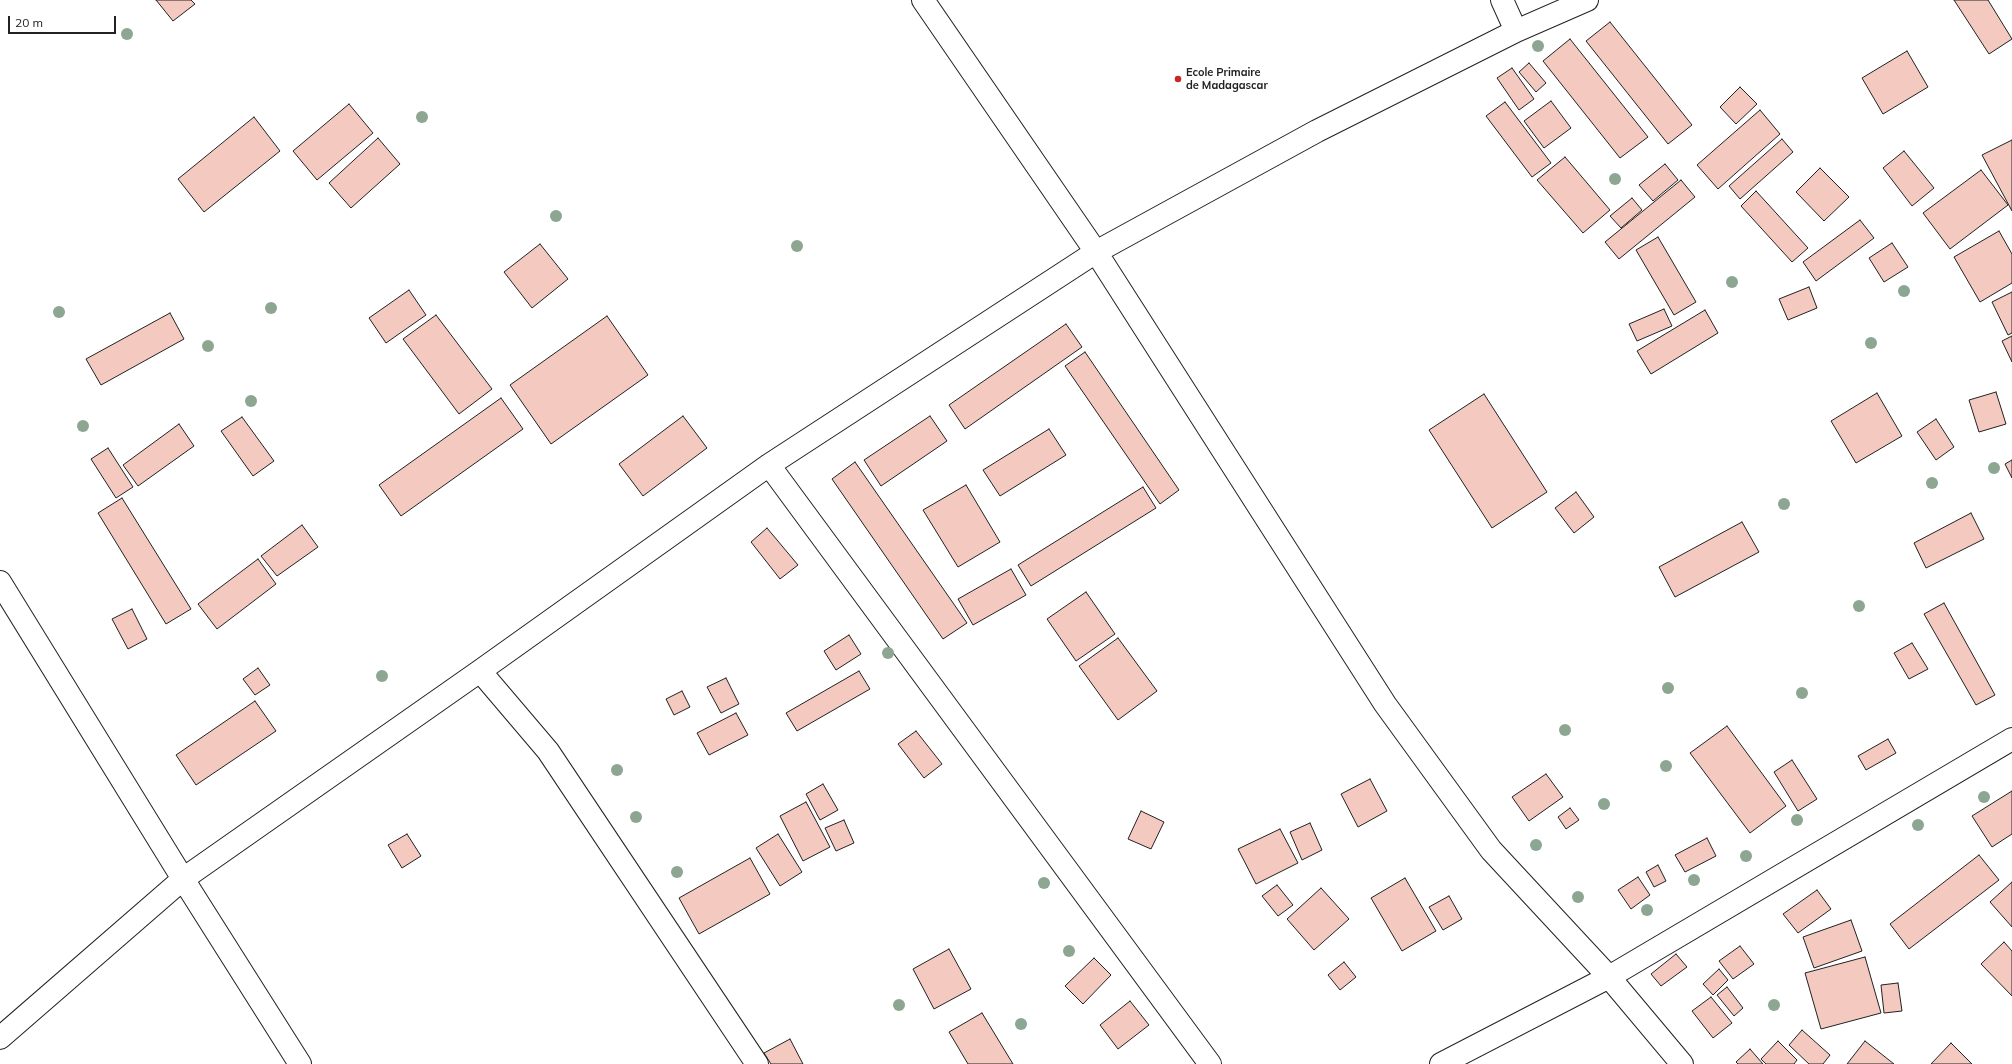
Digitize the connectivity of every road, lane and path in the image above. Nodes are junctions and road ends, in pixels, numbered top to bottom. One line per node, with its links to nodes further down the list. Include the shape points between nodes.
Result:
1 (923, 0): 5 (street)
2 (1502, 0): 4 (street)
3 (1586, 0): 4 (street)
4 (1516, 32): 5 (street, via 1317,131)
5 (1096, 252): 6 (street); 11 (street, via 1385,704 1492,850)
6 (769, 465): 8 (street); 15 (street)
7 (0, 582): 10 (street)
8 (480, 671): 10 (street); 14 (street, via 548,750)
9 (2012, 739): 11 (street)
10 (183, 879): 12 (street); 13 (street)
11 (1609, 977): 16 (street); 17 (street)
12 (0, 1038)
13 (300, 1064)
14 (757, 1064)
15 (1210, 1064)
16 (1441, 1064)
17 (1682, 1064)

